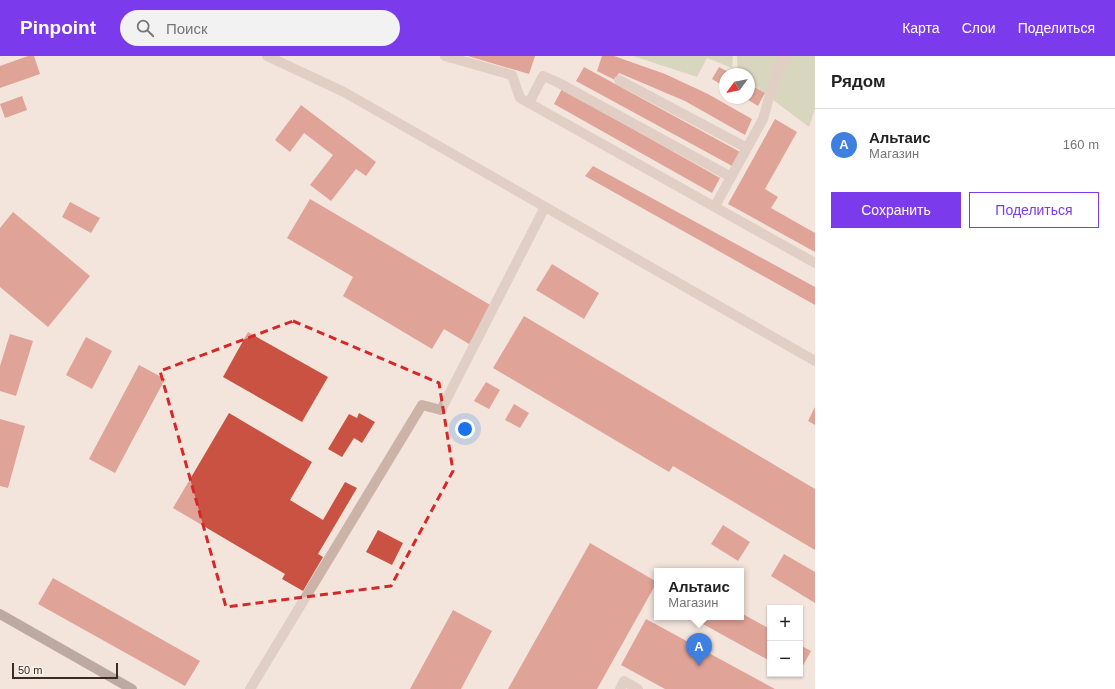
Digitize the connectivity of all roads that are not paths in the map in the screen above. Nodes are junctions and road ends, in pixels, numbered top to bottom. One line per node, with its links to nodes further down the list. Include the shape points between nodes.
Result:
1 (267, 56): 9 (lane, via 344,92)
2 (446, 56): 5 (lane, via 512,75 520,98)
3 (787, 56): 6 (lane, via 781,63 764,119)
4 (619, 80): 6 (lane)
5 (529, 103): 7 (lane, via 543,76); 8 (lane)
6 (747, 148): 7 (lane)
7 (731, 177): 8 (lane)
8 (715, 206): 10 (lane)
9 (545, 207): 11 (lane); 14 (lane, via 441,410 422,405)
10 (815, 262)
11 (815, 361)
12 (0, 614): 13 (main road)
13 (132, 689)
14 (250, 689)
15 (620, 689): 16 (lane, via 624,681)
16 (638, 689)

